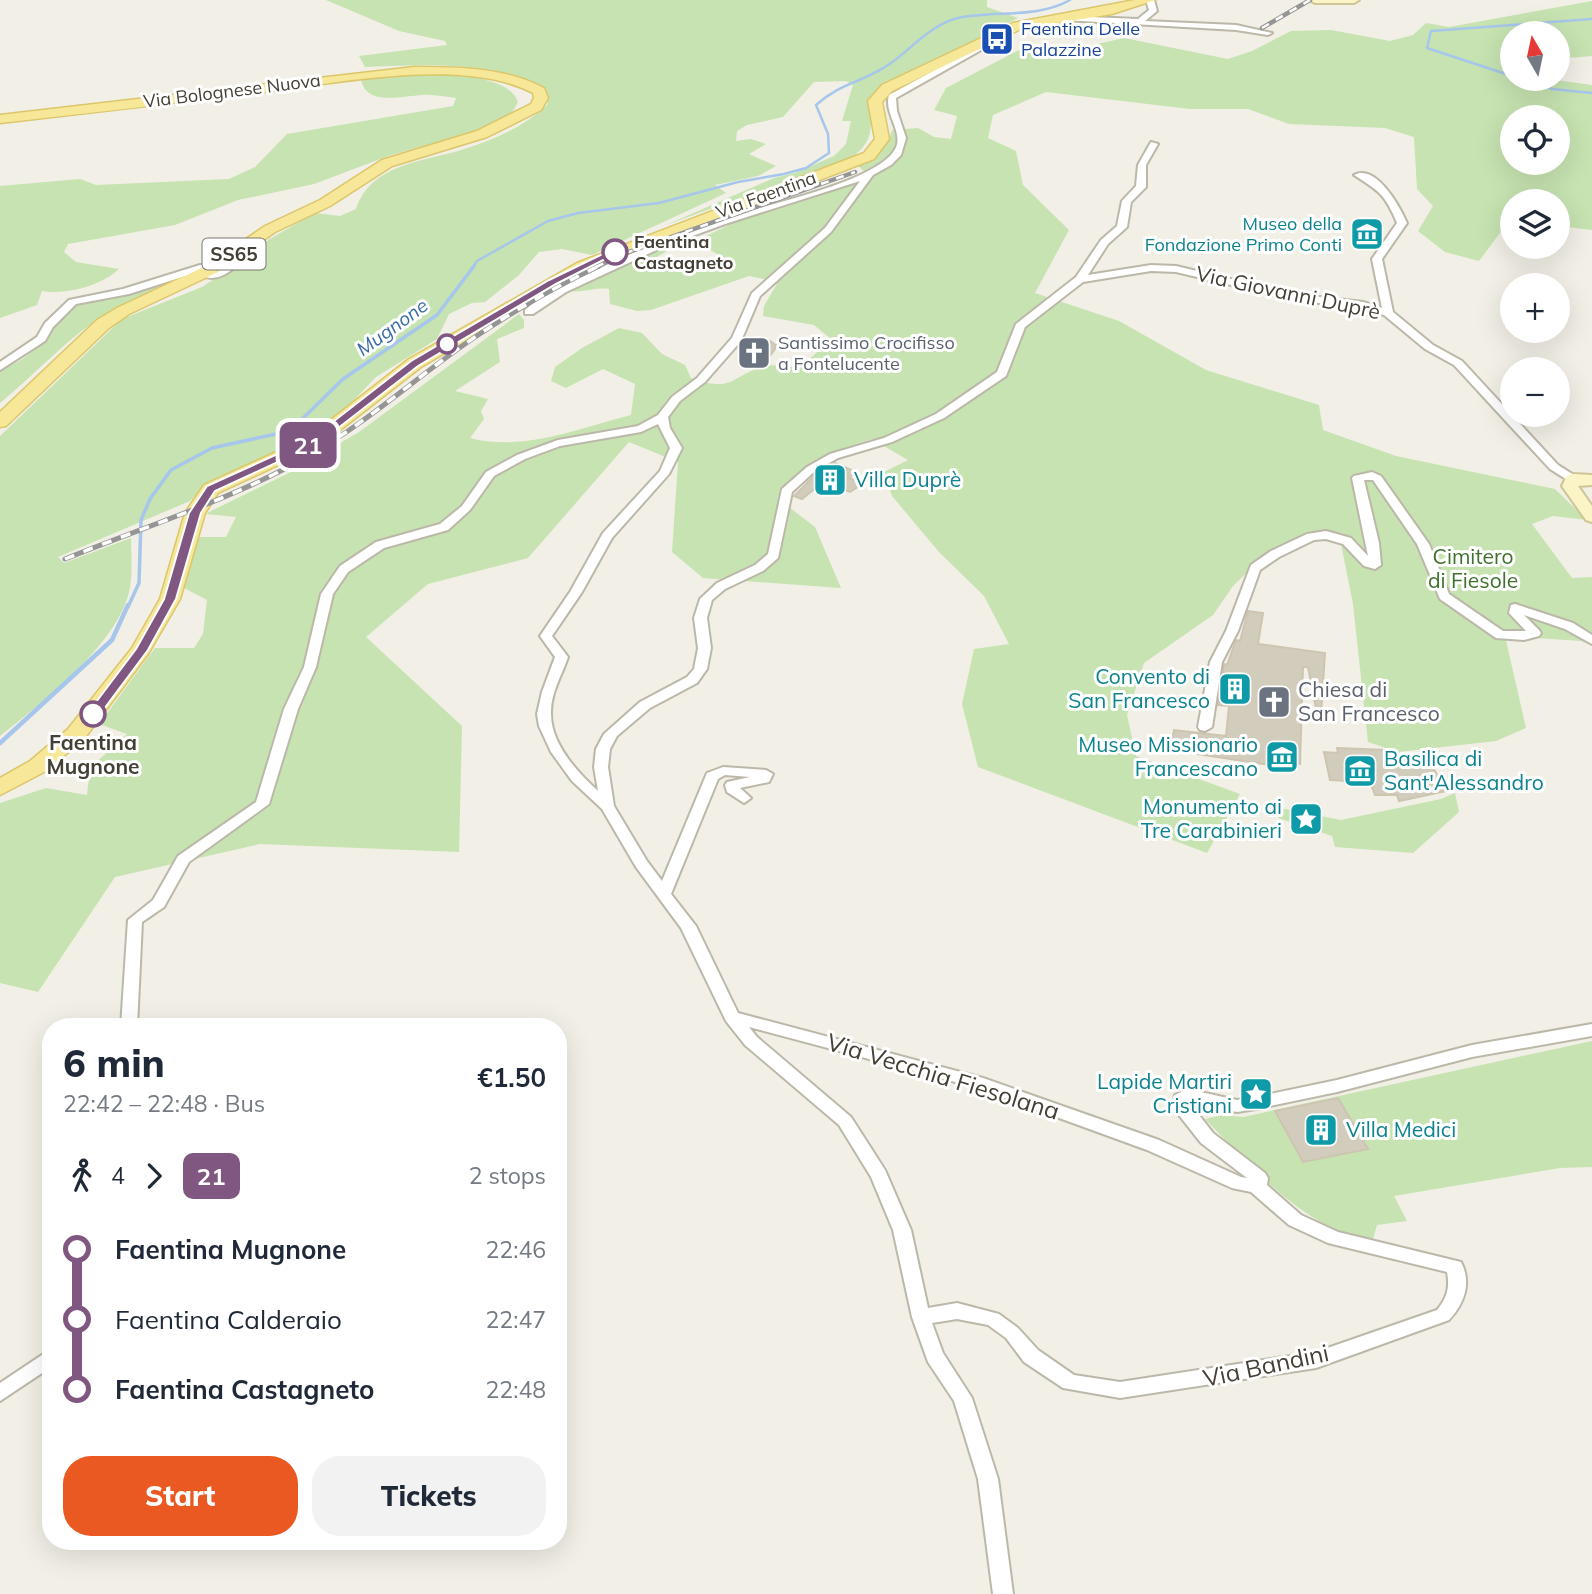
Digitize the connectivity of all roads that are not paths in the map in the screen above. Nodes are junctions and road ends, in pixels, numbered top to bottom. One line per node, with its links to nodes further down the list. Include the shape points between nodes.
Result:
1 (1150, 0): 4 (main road, Via Faentina); 5 (street, via 1153,11)
2 (1315, 0): 3 (street)
3 (1354, 0)
4 (1063, 18): 5 (street); 7 (main road, Via Faentina, via 1023,24)
5 (1141, 21): 6 (street, via 1171,27 1222,24)
6 (1268, 33)
7 (983, 42): 10 (street, Via Faentina, via 986,45 895,94 891,105 901,128 901,149); 24 (main road, Via Faentina, via 879,94 875,101 882,139 869,156 583,266 415,363 315,441 211,489 195,513 170,599 141,650 76,734 38,766)
8 (0, 119): 12 (main road, Via Bolognese Nuova / SS65, via 383,73 465,73 511,83 529,97 525,108 493,129 387,163 326,203 270,229)
9 (1154, 144): 13 (street, via 1142,165 1141,187 1127,201 1122,227 1104,242)
10 (870, 173): 14 (street, Via Faentina, via 646,250 568,287); 17 (street, via 828,230 756,295 737,339)
11 (1359, 175): 15 (street, via 1385,191 1402,223 1377,259)
12 (207, 271): 16 (street, via 200,268 125,292 73,302 41,339); 18 (main road, Via Bolognese Nuova / SS65, via 103,324)
13 (1080, 279): 15 (street, Via Giovanni Duprè, via 1151,268 1176,269 1294,297 1363,304); 26 (street, Via Giovanni Duprè, via 1020,326 1002,374 940,416 888,440 834,456 786,491 774,555 716,589 703,605 707,649 700,673 635,712 611,734 601,767)
14 (529, 312)
15 (1388, 313): 19 (street, Via Giovanni Duprè, via 1429,348 1458,363 1555,467)
16 (0, 367)
17 (662, 417): 26 (street, via 676,448 665,472 607,536 546,636 562,657 547,699 548,735 587,792); 29 (street, via 641,429 558,443 521,457 491,474 466,508 444,527 380,545 344,569 327,594 310,667 291,709 262,804 183,859 159,903 135,920)
18 (0, 422)
19 (1573, 479): 20 (street); 21 (street, Via Giovanni Duprè, via 1570,486)
20 (1592, 480)
21 (1592, 517)
22 (1592, 640): 23 (street, via 1569,626 1516,608 1535,633 1500,635 1444,596 1423,544 1372,475 1359,478 1375,565 1346,541 1326,535 1311,537 1255,568 1216,662)
23 (1205, 727)
24 (0, 788)
25 (744, 798): 27 (street, via 732,785 764,779 766,774 727,771 712,776)
26 (607, 806): 27 (street, Via Giovanni Duprè)
27 (664, 894): 28 (street, Via Giovanni Duprè, via 688,926)
28 (732, 1017): 31 (street, Via Vecchia Fiesolana, via 977,1082 1153,1145 1238,1184); 32 (street, via 751,1041 824,1101 852,1132 879,1175 902,1230)
29 (130, 1018)
30 (1592, 1030): 31 (street, via 1472,1051 1256,1103 1237,1106 1187,1095 1181,1099 1181,1107 1207,1138 1259,1178)
31 (1256, 1185): 32 (street, Via Bandini, via 1295,1220 1334,1238 1455,1267 1455,1303 1443,1315 1316,1360 1120,1390 1070,1382 1031,1356 993,1319 957,1311)
32 (921, 1317): 35 (street, via 935,1356 963,1398 988,1479)
33 (42, 1363): 34 (street)
34 (0, 1393)
35 (1003, 1594)

